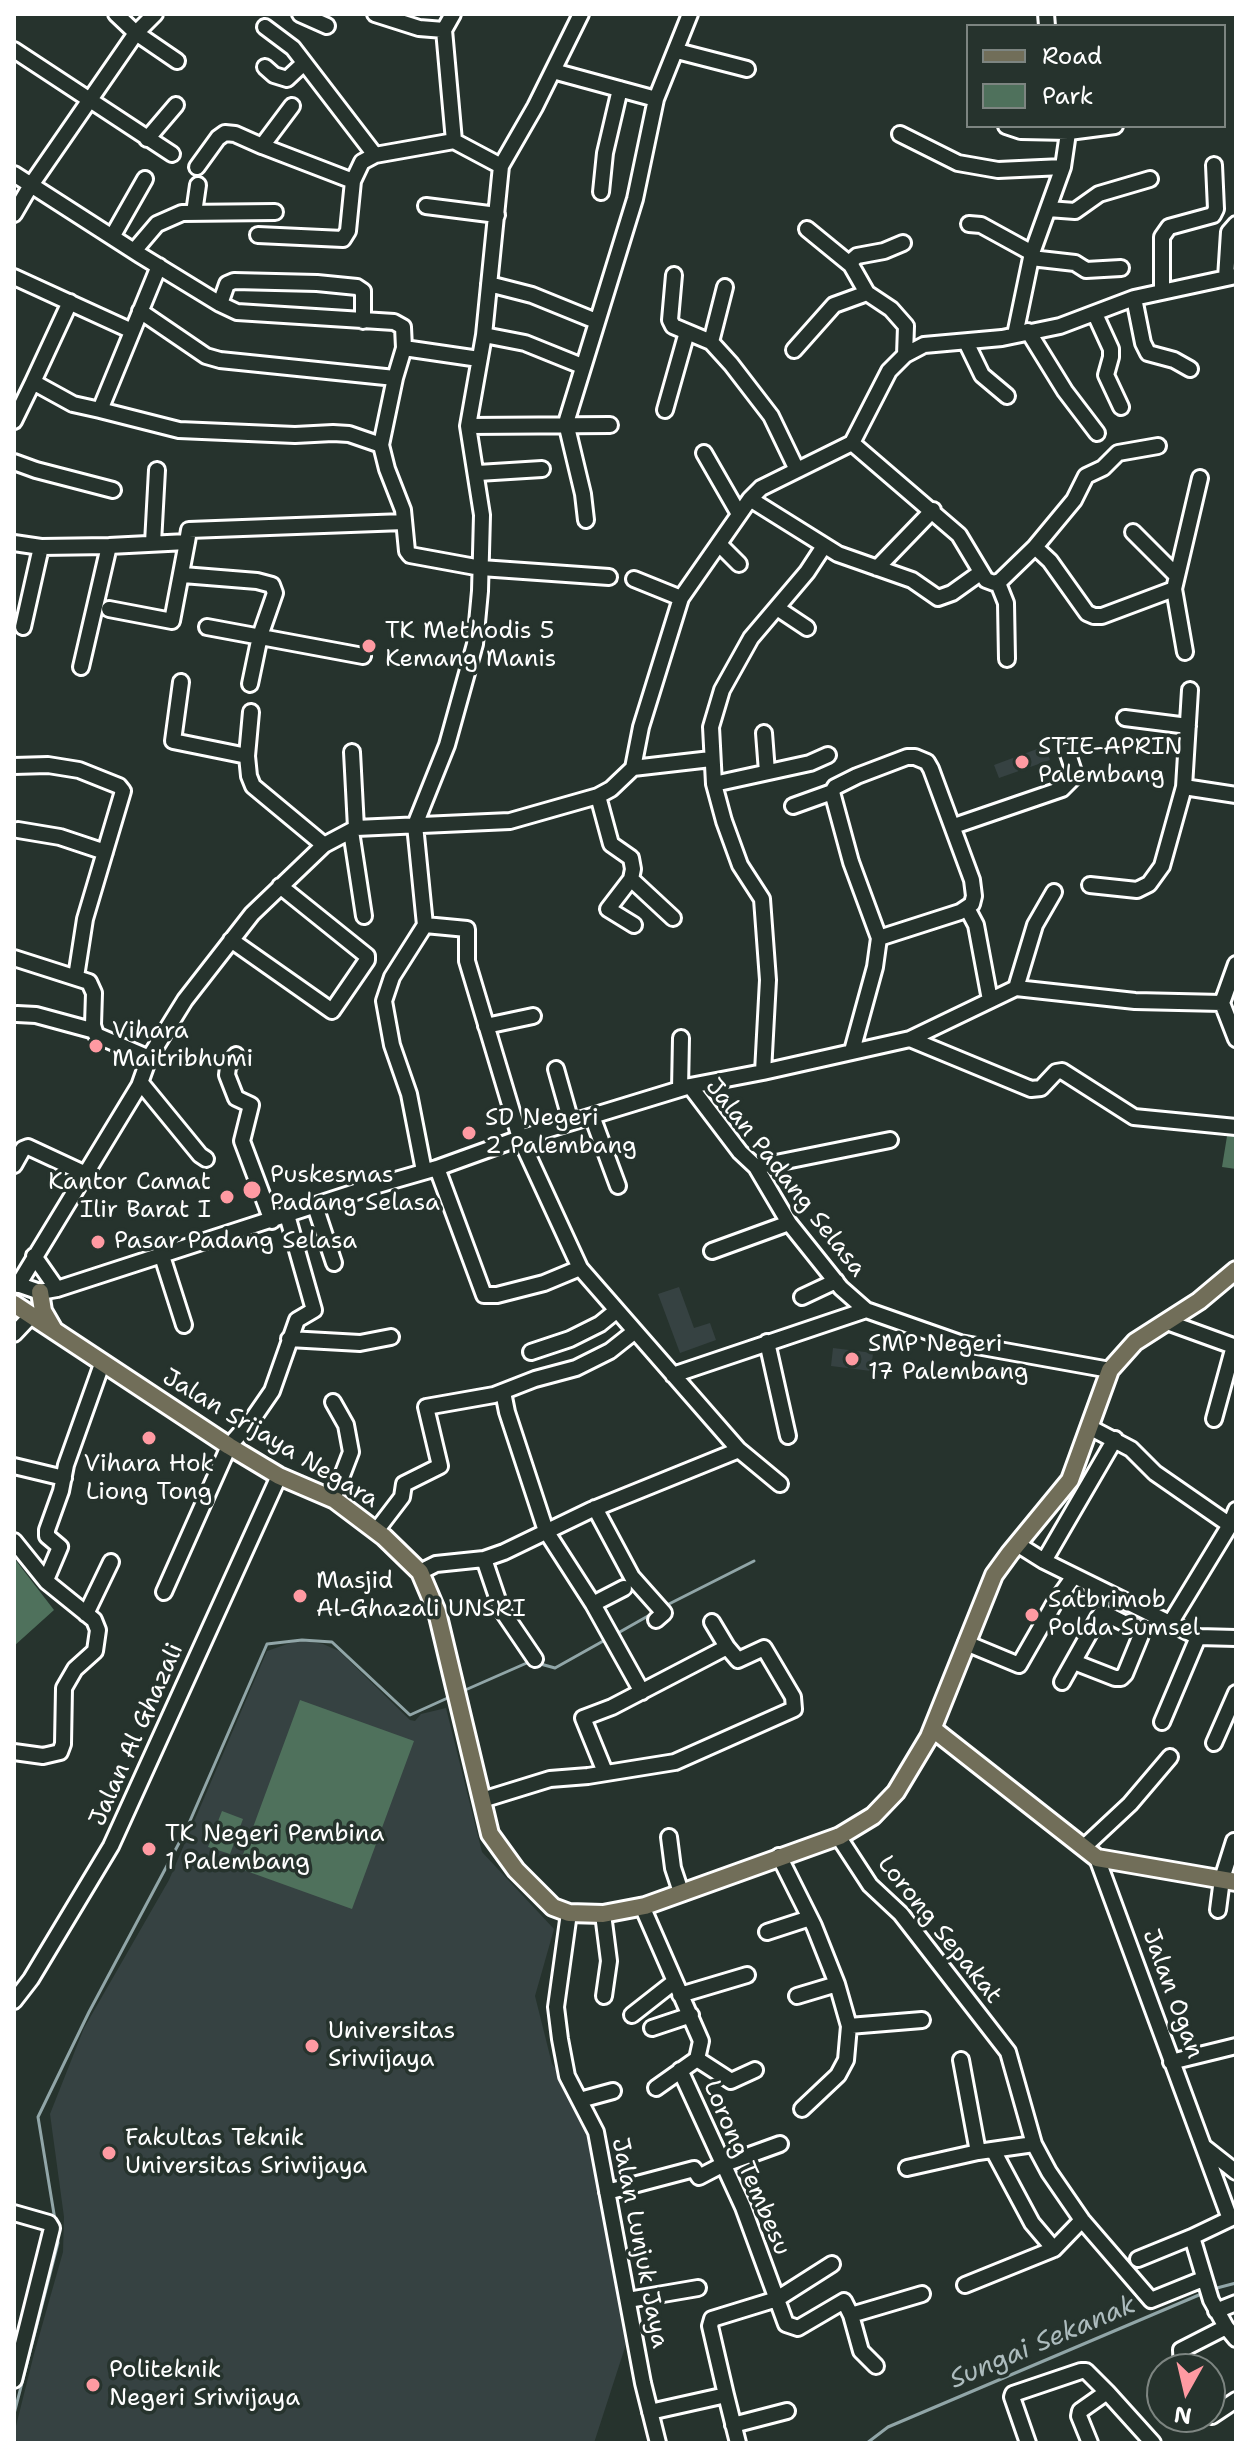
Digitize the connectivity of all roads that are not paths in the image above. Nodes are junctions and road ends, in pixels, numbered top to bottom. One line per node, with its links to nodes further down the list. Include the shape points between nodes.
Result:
1 (116, 14): 11 (street)
2 (155, 14): 11 (street)
3 (300, 14): 8 (street)
4 (375, 14): 10 (street)
5 (453, 14): 10 (street)
6 (581, 14): 18 (street)
7 (690, 14): 13 (street)
8 (327, 26)
9 (265, 27): 15 (street)
10 (444, 30): 28 (street)
11 (136, 33): 14 (street); 20 (street)
12 (14, 50): 20 (street)
13 (677, 51): 17 (street); 21 (street)
14 (177, 61)
15 (304, 63): 16 (street, via 287,79); 31 (street)
16 (265, 67)
17 (747, 69)
18 (553, 71): 19 (street); 33 (street)
19 (620, 89): 21 (street); 42 (street)
20 (90, 99): 27 (street); 40 (street)
21 (656, 99): 73 (street, via 635,199)
22 (176, 105): 27 (street)
23 (292, 106): 29 (street)
24 (1012, 128): 25 (street)
25 (1069, 129): 35 (street)
26 (900, 134): 35 (street, via 958,163 998,170)
27 (147, 139): 30 (street)
28 (454, 141): 31 (street); 33 (street)
29 (262, 146): 34 (street, via 225,133); 39 (street)
30 (172, 154)
31 (375, 155): 39 (street, via 362,162)
32 (1214, 165): 65 (street, via 1213,215 1169,227 1162,237)
33 (501, 166): 48 (street)
34 (197, 167)
35 (1063, 167): 44 (street)
36 (14, 174): 40 (street)
37 (145, 179): 53 (street)
38 (1150, 179): 44 (street, via 1099,194 1075,211)
39 (353, 181): 52 (street, via 343,239)
40 (31, 185): 47 (street); 53 (street)
41 (198, 185): 46 (street)
42 (601, 192)
43 (426, 206): 48 (street)
44 (1048, 209): 56 (street)
45 (275, 212): 46 (street)
46 (194, 213): 55 (street, via 157,224)
47 (14, 214)
48 (497, 215): 63 (street)
49 (969, 224): 56 (street, via 981,225)
50 (1236, 224): 62 (street, via 1229,232)
51 (807, 229): 57 (street)
52 (258, 235)
53 (112, 237): 55 (street)
54 (903, 243): 57 (street)
55 (134, 251): 58 (street)
56 (1032, 255): 59 (street, via 1086,270); 76 (street)
57 (849, 263): 66 (street)
58 (159, 266): 69 (street); 70 (street)
59 (1121, 268)
60 (674, 275): 75 (street, via 670,320)
61 (14, 277): 68 (street)
62 (1231, 277): 65 (street)
63 (489, 284): 73 (street); 77 (street)
64 (725, 287): 78 (street)
65 (1162, 291): 67 (street)
66 (867, 293): 81 (street, via 834,305); 82 (street, via 906,326)
67 (1134, 298): 71 (street); 85 (street, via 1148,353)
68 (70, 302): 74 (street); 87 (street)
69 (220, 304): 72 (street, via 237,312); 72 (street, via 227,284 234,281 357,287 363,291)
70 (140, 311): 74 (street); 86 (street, via 220,360)
71 (1095, 314): 76 (street); 89 (street, via 1111,349 1106,375)
72 (363, 321): 80 (street, via 400,324)
73 (596, 321): 84 (street)
74 (132, 331): 90 (street)
75 (687, 332): 78 (street); 91 (street)
76 (1022, 333): 79 (street); 96 (street)
77 (484, 335): 83 (street); 84 (street, via 525,343)
78 (711, 342): 104 (street, via 771,416)
79 (966, 342): 82 (street, via 924,345); 88 (street, via 982,375)
80 (404, 348): 83 (street); 86 (street)
81 (794, 350)
82 (905, 355): 97 (street, via 889,371)
83 (479, 359): 95 (street)
84 (582, 366): 93 (street)
85 (1190, 369)
86 (395, 378): 98 (street)
87 (33, 382): 90 (street, via 73,404); 92 (street)
88 (1007, 396)
89 (1121, 407)
90 (100, 410): 98 (street, via 179,430 349,434)
91 (665, 410)
92 (14, 421)
93 (566, 423): 94 (street); 95 (street); 111 (street)
94 (610, 425)
95 (468, 426): 105 (street)
96 (1097, 433)
97 (852, 443): 104 (street); 109 (street)
98 (381, 445): 112 (street)
99 (1158, 446): 121 (street, via 1118,453 1086,476 1074,500)
100 (704, 453): 110 (street)
101 (14, 462): 107 (street)
102 (542, 469): 105 (street)
103 (157, 470): 116 (street)
104 (797, 470): 108 (street)
105 (478, 473): 123 (street)
106 (1200, 478): 130 (street)
107 (113, 490)
108 (750, 499): 110 (street); 119 (street)
109 (933, 510): 124 (street); 125 (street, via 968,548)
110 (739, 514): 117 (street)
111 (586, 520)
112 (404, 522): 114 (street, via 189,530); 123 (street, via 410,555)
113 (1133, 532): 130 (street)
114 (187, 542): 116 (street); 126 (street)
115 (14, 543): 120 (street)
116 (153, 543): 118 (street)
117 (719, 544): 122 (street); 131 (street)
118 (109, 546): 120 (street); 141 (street)
119 (824, 546): 124 (street); 132 (street)
120 (41, 547): 134 (street)
121 (1035, 547): 129 (street); 130 (street, via 1094,616)
122 (739, 564)
123 (481, 568): 127 (street); 163 (street, via 475,644 462,696)
124 (877, 568): 125 (street, via 912,580 938,598)
125 (980, 573): 129 (street)
126 (183, 575): 133 (street, via 172,621); 137 (street, via 272,585 275,593)
127 (609, 577)
128 (634, 579): 131 (street)
129 (998, 583): 140 (street, via 1006,603)
130 (1176, 583): 138 (street)
131 (681, 598): 155 (street)
132 (777, 608): 136 (street); 153 (street, via 751,638 722,690 711,727)
133 (109, 609)
134 (23, 627)
135 (207, 627): 137 (street)
136 (807, 628)
137 (260, 636): 139 (street); 143 (street)
138 (1185, 652)
139 (363, 656)
140 (1007, 659)
141 (81, 667)
142 (181, 682): 152 (street, via 173,741)
143 (250, 684)
144 (1190, 690): 147 (street)
145 (251, 712): 152 (street)
146 (1125, 718): 147 (street)
147 (1188, 726): 158 (street)
148 (764, 733): 156 (street)
149 (1067, 751): 164 (street, via 1073,778 1062,789)
150 (352, 752): 166 (street)
151 (828, 755): 156 (street)
152 (247, 756): 167 (street, via 256,791)
153 (711, 759): 155 (street); 157 (street)
154 (14, 766): 168 (street, via 79,770 121,788)
155 (633, 768): 161 (street)
156 (767, 772): 157 (street)
157 (714, 784): 197 (street, via 740,865 762,899 768,980)
158 (1184, 787): 160 (street); 170 (street, via 1162,866 1149,884 1137,890)
159 (832, 792): 162 (street); 164 (street, via 844,781 907,757 921,758 931,769); 178 (street)
160 (1236, 795)
161 (598, 796): 163 (street, via 510,821); 169 (street, via 611,844 631,858)
162 (793, 806)
163 (415, 825): 166 (street); 176 (street)
164 (954, 826): 173 (street, via 972,880 974,896)
165 (18, 830): 168 (street)
166 (353, 830): 167 (street); 174 (street)
167 (324, 845): 171 (street)
168 (105, 852): 182 (street, via 85,919)
169 (631, 879): 175 (street); 177 (street, via 608,909)
170 (1090, 885)
171 (280, 886): 179 (street); 179 (street, via 367,956 332,1011)
172 (1054, 892): 183 (street, via 1035,925)
173 (967, 908): 178 (street); 184 (street, via 976,925)
174 (364, 916)
175 (673, 918)
176 (425, 925): 188 (street, via 467,929 467,961); 208 (street, via 392,977 384,1008)
177 (634, 925)
178 (879, 938): 193 (street)
179 (231, 940): 195 (street)
180 (14, 958): 182 (street)
181 (1236, 964): 185 (street)
182 (76, 977): 189 (street, via 92,985)
183 (1016, 988): 184 (street); 185 (street, via 1135,1001)
184 (990, 1000): 191 (street)
185 (1222, 1003): 192 (street)
186 (17, 1014): 189 (street)
187 (533, 1016): 188 (street)
188 (486, 1026): 203 (street)
189 (95, 1031): 195 (street, via 100,1038)
190 (681, 1038): 199 (street)
191 (910, 1039): 193 (street); 202 (street, via 1035,1090 1062,1071 1134,1117)
192 (1236, 1039)
193 (852, 1051): 197 (street)
194 (236, 1055): 213 (street, via 227,1075 236,1098 251,1105 242,1141)
195 (149, 1058): 198 (street)
196 (556, 1069): 201 (street)
197 (763, 1072): 199 (street)
198 (141, 1083): 205 (street); 209 (street)
199 (685, 1088): 200 (street, Jalan Padang Selasa); 207 (street, Jalan Padang Selasa)
200 (592, 1116): 201 (street, Jalan Padang Selasa); 210 (street)
201 (571, 1122): 203 (street, Jalan Padang Selasa)
202 (1236, 1127)
203 (520, 1138): 208 (street, Jalan Padang Selasa); 219 (street)
204 (890, 1140): 207 (street)
205 (206, 1159)
206 (14, 1165): 209 (street, via 30,1147)
207 (756, 1167): 214 (street, Jalan Padang Selasa)
208 (431, 1170): 211 (street, Jalan Padang Selasa); 219 (street, via 484,1295 544,1283)
209 (86, 1174): 216 (street)
210 (618, 1186)
211 (315, 1206): 212 (street, Jalan Padang Selasa); 218 (street)
212 (287, 1215): 213 (street, Jalan Padang Selasa); 234 (street, via 314,1308 297,1320)
213 (272, 1221): 217 (street, Jalan Padang Selasa)
214 (789, 1223): 215 (street); 221 (street, Jalan Padang Selasa)
215 (712, 1251)
216 (34, 1256): 222 (street); 223 (street)
217 (162, 1256): 223 (street, Jalan Padang Selasa); 229 (street)
218 (334, 1263)
219 (580, 1268): 227 (street)
220 (1236, 1270): 228 (main road)
221 (836, 1281): 224 (street); 226 (street, Jalan Padang Selasa)
222 (16, 1284): 223 (street)
223 (49, 1291): 230 (main road, via 43,1311)
224 (802, 1297)
225 (21, 1309): 230 (main road, Jalan Srijaya Negara); 232 (street)
226 (866, 1310): 235 (street); 239 (street, Jalan Padang Selasa, via 960,1343)
227 (616, 1311): 231 (street); 237 (street, via 570,1339)
228 (1167, 1322): 236 (street); 239 (main road, via 1135,1342)
229 (184, 1325)
230 (54, 1331): 238 (main road, Jalan Srijaya Negara)
231 (634, 1332): 240 (street); 241 (street, via 576,1368)
232 (14, 1334)
233 (391, 1337): 234 (street, via 360,1343)
234 (289, 1339): 247 (street, via 272,1391)
235 (767, 1342): 240 (street); 245 (street)
236 (1235, 1346): 243 (street)
237 (531, 1352)
238 (102, 1364): 247 (main road, Jalan Srijaya Negara); 251 (street)
239 (1110, 1370): 244 (main road)
240 (673, 1375): 248 (street)
241 (503, 1392): 257 (street, via 426,1407 440,1466 404,1484 402,1497); 258 (street)
242 (333, 1402): 253 (street, via 346,1425 351,1452)
243 (1214, 1419)
244 (1091, 1428): 246 (street); 260 (main road, via 1070,1480)
245 (788, 1436)
246 (1115, 1439): 256 (street); 262 (street)
247 (229, 1446): 250 (main road, Jalan Srijaya Negara); 268 (street)
248 (739, 1450): 252 (street); 254 (street)
249 (14, 1466): 251 (street)
250 (279, 1476): 253 (main road, Jalan Srijaya Negara); 310 (street, Jalan Al Ghazali, via 111,1846)
251 (64, 1478): 266 (street, via 46,1534 60,1549)
252 (780, 1484)
253 (333, 1499): 257 (main road, Jalan Srijaya Negara)
254 (595, 1508): 258 (street); 272 (street, via 632,1577 664,1613)
255 (1236, 1510): 256 (street)
256 (1230, 1525): 275 (street)
257 (376, 1531): 264 (main road, Jalan Srijaya Negara)
258 (546, 1531): 261 (street); 269 (street)
259 (14, 1541): 266 (street)
260 (1017, 1544): 262 (street); 278 (main road, via 994,1575)
261 (484, 1559): 264 (street, via 436,1564); 280 (street, via 501,1609)
262 (1044, 1561): 265 (street)
263 (111, 1562): 271 (street)
264 (420, 1572): 291 (main road, Jalan Srijaya Negara, via 437,1612)
265 (1074, 1576): 270 (street); 278 (street, via 1019,1665)
266 (46, 1580): 271 (street)
267 (624, 1588): 269 (street)
268 (164, 1592)
269 (593, 1604): 283 (street)
270 (1129, 1604): 273 (street); 275 (street)
271 (86, 1614): 288 (street, via 96,1624 98,1638 95,1651 64,1688 62,1749 51,1756)
272 (656, 1620)
273 (1121, 1621): 281 (street, via 1101,1614); 281 (street, via 1138,1628 1141,1635 1125,1674 1115,1678)
274 (712, 1622): 279 (street)
275 (1171, 1622): 276 (street)
276 (1198, 1637): 277 (street); 285 (street)
277 (1236, 1638)
278 (966, 1643): 286 (main road)
279 (727, 1647): 283 (street); 290 (street, via 738,1660 764,1648 793,1697 794,1709 675,1762)
280 (535, 1659)
281 (1074, 1662): 282 (street)
282 (1062, 1682)
283 (642, 1692): 290 (street, via 583,1719)
284 (1236, 1693): 287 (street)
285 (1162, 1722)
286 (933, 1729): 292 (main road, via 896,1792 873,1816); 295 (main road)
287 (1214, 1743)
288 (14, 1752)
289 (1170, 1757): 295 (street)
290 (605, 1772): 291 (street, via 550,1779)
291 (482, 1800): 301 (main road, Jalan Srijaya Negara, via 490,1834 516,1870 553,1907)
292 (838, 1836): 296 (main road); 327 (street, Lorong Sepakat, via 870,1885 901,1914 1008,2052)
293 (669, 1837): 298 (street)
294 (1234, 1841): 297 (street)
295 (1091, 1853): 297 (main road); 319 (street, Jalan Ogan)
296 (779, 1856): 298 (main road); 303 (street)
297 (1229, 1881): 300 (street)
298 (681, 1892): 299 (main road)
299 (642, 1906): 302 (main road); 307 (street, Lorong Tembesu)
300 (1218, 1910)
301 (569, 1913): 302 (main road); 324 (street, Jalan Lunjuk Jaya, via 556,2007 567,2076)
302 (603, 1914): 308 (street, via 609,1961)
303 (810, 1918): 304 (street); 306 (street)
304 (767, 1932)
305 (747, 1975): 307 (street)
306 (837, 1984): 309 (street); 314 (street)
307 (677, 1988): 311 (street); 312 (street, Lorong Tembesu)
308 (604, 1996)
309 (797, 1996)
310 (14, 2001)
311 (632, 2015)
312 (691, 2015): 315 (street); 317 (street, Lorong Tembesu, via 701,2041)
313 (922, 2020): 314 (street)
314 (849, 2026): 325 (street, via 846,2060 838,2075)
315 (652, 2028)
316 (1236, 2046): 319 (street)
317 (697, 2059): 320 (street, Lorong Tembesu); 321 (street, via 731,2081)
318 (961, 2060): 329 (street)
319 (1171, 2062): 328 (street, Jalan Ogan)
320 (680, 2070): 322 (street); 330 (street, Lorong Tembesu)
321 (755, 2070)
322 (656, 2088)
323 (613, 2091): 324 (street)
324 (580, 2100): 333 (street, Jalan Lunjuk Jaya, via 596,2132)
325 (802, 2109)
326 (780, 2144): 330 (street)
327 (1034, 2144): 329 (street); 336 (street, Lorong Sepakat)
328 (1202, 2145): 332 (street); 335 (street, Jalan Ogan)
329 (986, 2151): 331 (street); 338 (street)
330 (722, 2165): 333 (street, via 699,2177 694,2169); 345 (street, Lorong Tembesu)
331 (907, 2168)
332 (1236, 2172)
333 (607, 2192): 346 (street, Jalan Lunjuk Jaya)
334 (14, 2213): 352 (street, via 52,2228)
335 (1233, 2217): 337 (street)
336 (1082, 2220): 338 (street); 344 (street, Lorong Sepakat, via 1151,2300)
337 (1192, 2237): 339 (street); 344 (street)
338 (1054, 2249): 341 (street)
339 (1138, 2259)
340 (832, 2264): 345 (street)
341 (965, 2285)
342 (698, 2288): 346 (street)
343 (922, 2294): 348 (street)
344 (1209, 2294): 347 (street); 349 (street)
345 (777, 2299): 348 (street, Lorong Tembesu, via 786,2324 798,2328 844,2301); 354 (street, via 710,2322)
346 (628, 2300): 356 (street, Jalan Lunjuk Jaya)
347 (1236, 2303)
348 (851, 2315): 351 (street, via 861,2351)
349 (1231, 2333): 350 (street)
350 (1181, 2353)
351 (876, 2366)
352 (14, 2380)
353 (1107, 2392): 358 (street); 361 (street, via 1086,2371 1016,2392 1012,2397); 362 (street, via 1080,2411)
354 (726, 2395): 356 (street); 357 (street)
355 (787, 2411): 357 (street)
356 (650, 2412): 359 (street, Jalan Lunjuk Jaya)
357 (733, 2425): 360 (street)
358 (1149, 2439): 363 (street)
359 (658, 2443)
360 (738, 2443)
361 (1028, 2443)
362 (1090, 2443)
363 (1132, 2443)

